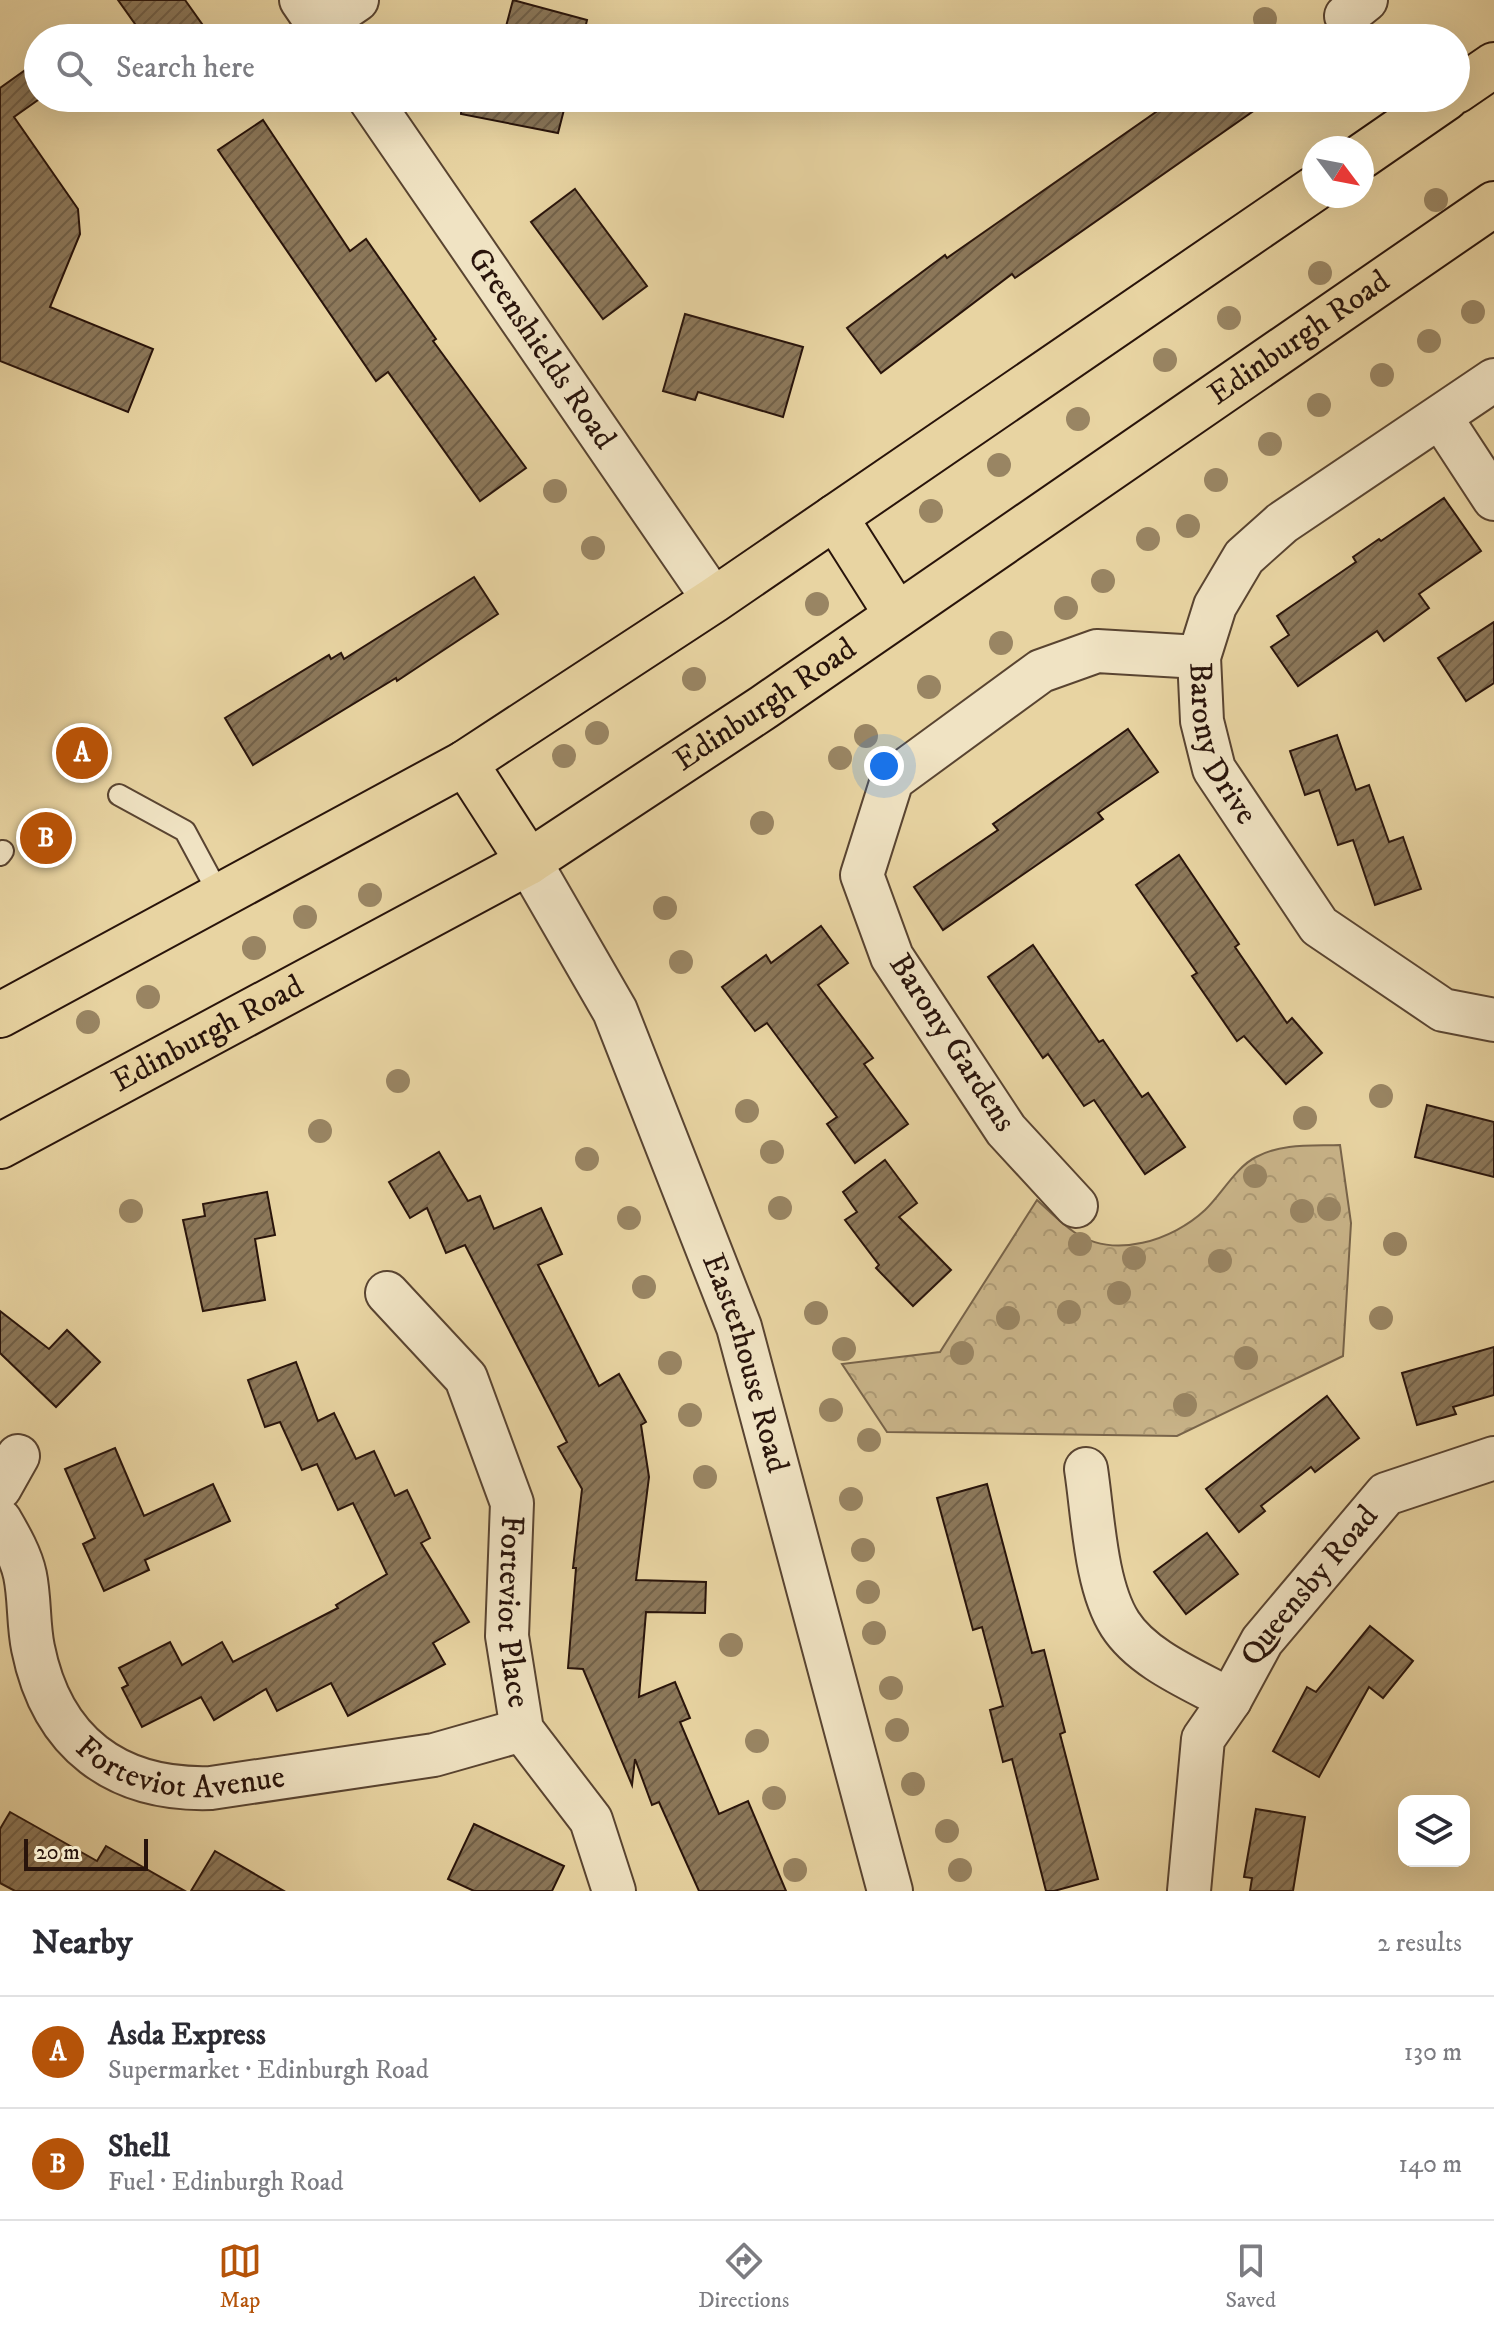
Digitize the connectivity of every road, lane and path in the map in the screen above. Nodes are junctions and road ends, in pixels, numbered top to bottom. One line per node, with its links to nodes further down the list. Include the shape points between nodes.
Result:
1 (357, 0): 2 (street)
2 (316, 21)
3 (1494, 65): 4 (main road)
4 (1470, 81)
5 (379, 112): 14 (street, Greenshields Road)
6 (1426, 112): 7 (main road)
7 (1374, 148)
8 (1302, 197): 13 (main road)
9 (1494, 204): 15 (main road, Edinburgh Road)
10 (1494, 380): 11 (street, Barony Drive)
11 (1441, 418): 12 (street); 16 (street, Barony Drive, via 1282,523 1244,557 1215,606)
12 (1494, 499)
13 (835, 517): 14 (main road); 15 (main road)
14 (714, 600): 17 (main road)
15 (897, 615): 19 (main road, Edinburgh Road)
16 (1199, 657): 22 (street, Barony Drive, via 1202,721 1214,769 1319,926 1443,1010); 24 (street, Barony Gardens, via 1097,651 1041,671 892,780 862,875 892,957 1006,1130)
17 (465, 763): 19 (main road); 20 (main road)
18 (119, 795): 20 (lane, via 185,831)
19 (529, 862): 23 (main road, Edinburgh Road); 32 (street, Easterhouse Road, via 615,1011 739,1327)
20 (220, 896): 21 (main road)
21 (0, 1015)
22 (1494, 1020)
23 (0, 1146)
24 (1076, 1206)
25 (387, 1293): 30 (street, Forteviot Place, via 466,1378 512,1503 507,1636)
26 (1494, 1458): 29 (street, Queensby Road, via 1386,1494 1262,1641)
27 (1086, 1469): 29 (street, Queensby Road, via 1105,1586 1121,1625 1157,1659)
28 (0, 1520): 30 (street, Forteviot Avenue, via 25,1574 33,1650 56,1710 75,1739 124,1775 183,1789 211,1788 434,1755)
29 (1230, 1700): 33 (street, Queensby Road, via 1203,1739)
30 (522, 1730): 31 (street, via 591,1820)
31 (614, 1891)
32 (890, 1891)
33 (1189, 1891)

